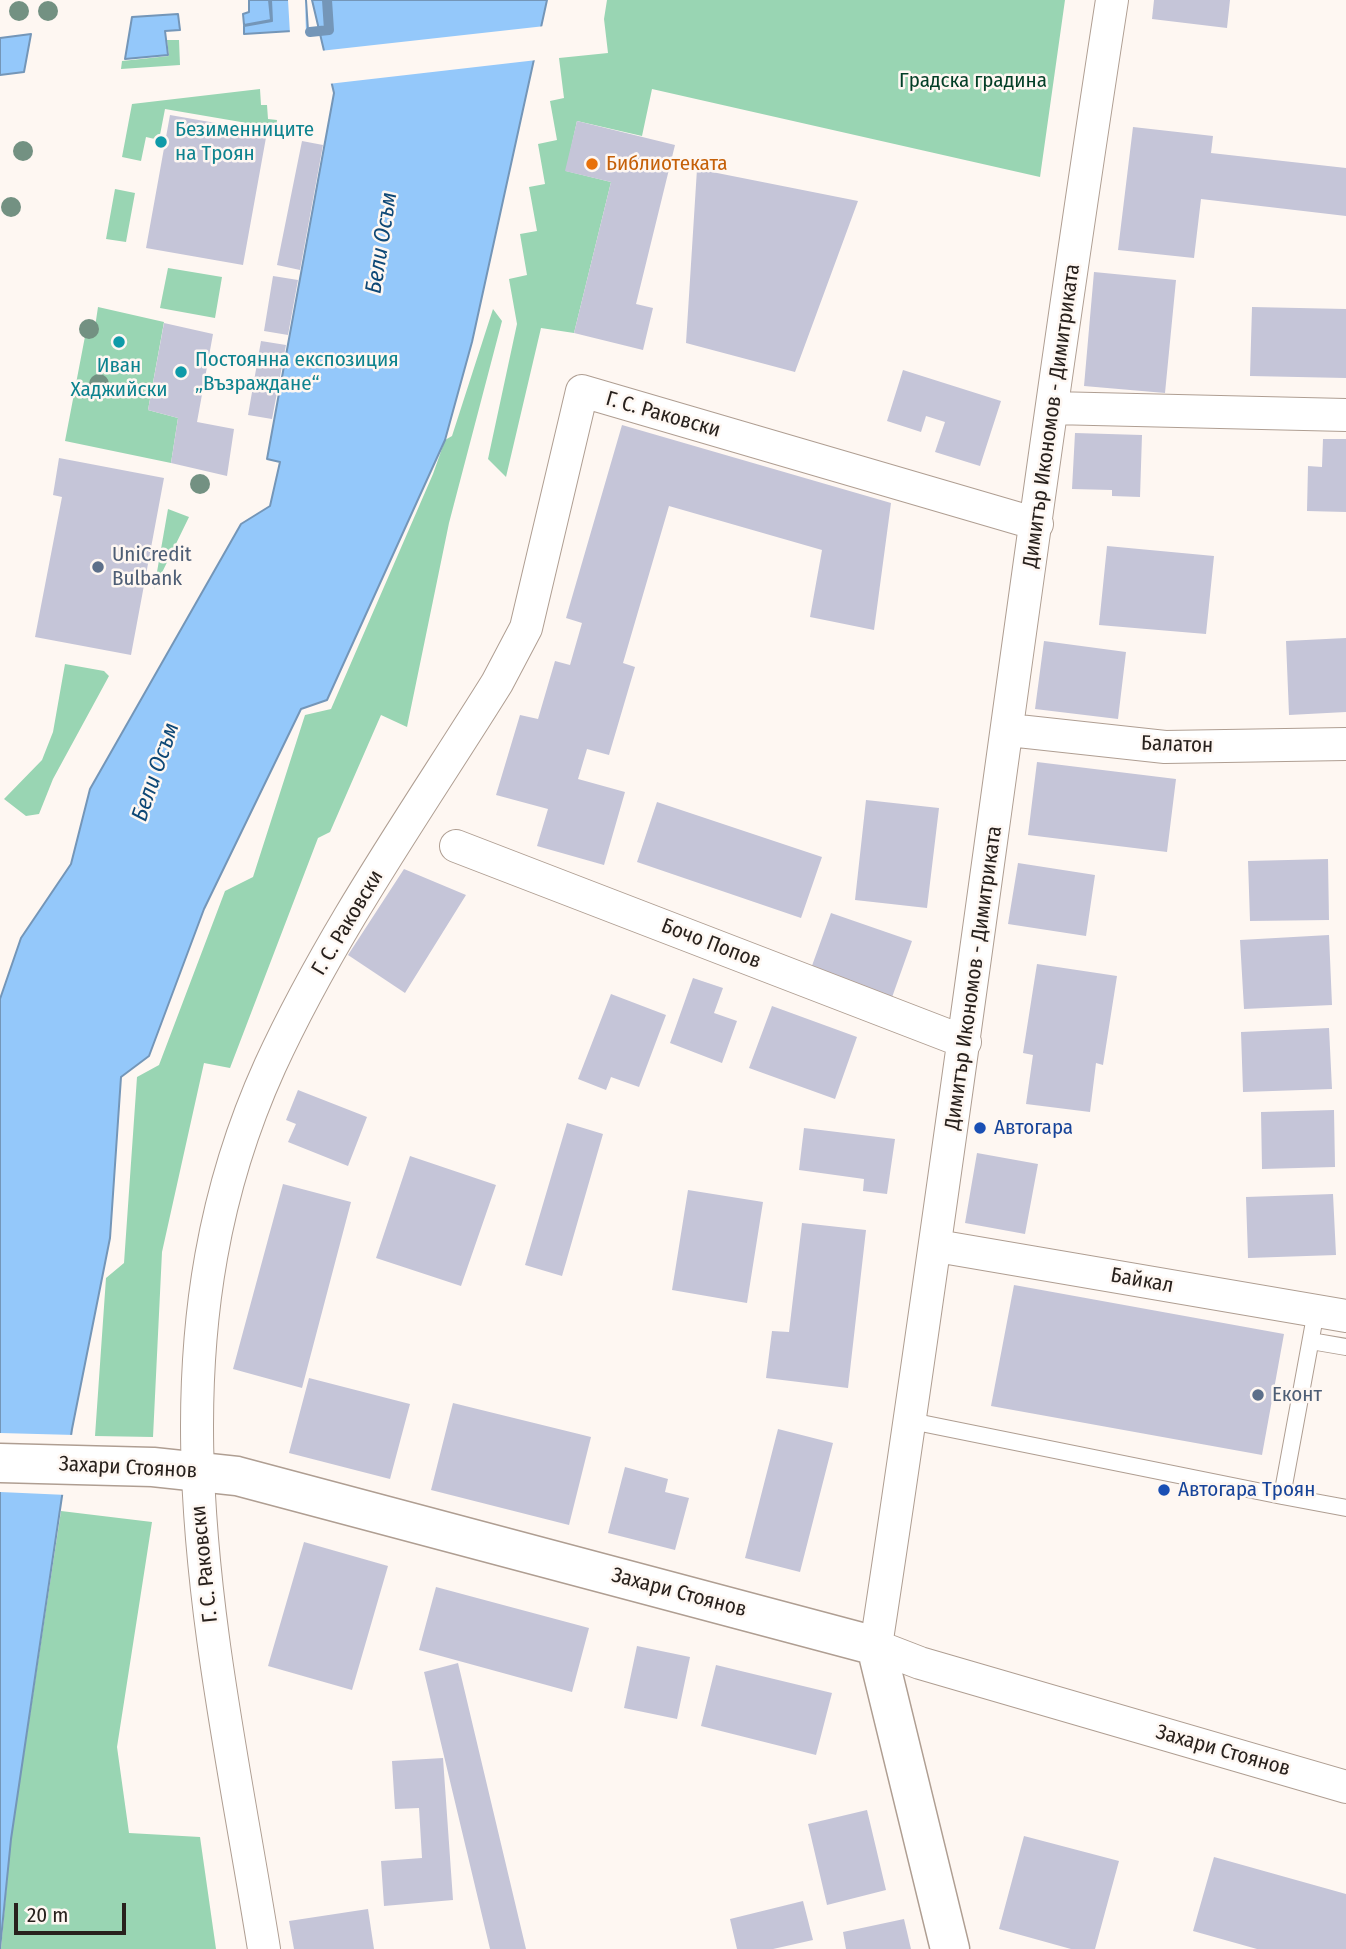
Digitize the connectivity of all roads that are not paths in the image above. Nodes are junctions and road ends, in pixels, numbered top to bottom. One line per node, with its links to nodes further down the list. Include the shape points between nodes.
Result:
1 (1112, 0): 2 (street, Димитър Икономов - Димитриката)
2 (1052, 408): 3 (street); 4 (street, Димитър Икономов - Димитриката)
3 (1346, 415)
4 (1037, 524): 5 (street, Димитър Икономов - Димитриката); 14 (street, Г. С. Раковски, via 582,391 526,628 297,1009 244,1132 209,1263 195,1401)
5 (1009, 730): 6 (street, Балатон, via 1165,747); 8 (street, Димитър Икономов - Димитриката)
6 (1346, 744)
7 (456, 846): 8 (street, Бочо Попов)
8 (965, 1042): 9 (street, Димитър Икономов - Димитриката)
9 (937, 1246): 10 (street, Байкал); 12 (street, Димитър Икономов - Димитриката)
10 (1324, 1323): 11 (lane); 15 (lane)
11 (1346, 1347)
12 (911, 1421): 15 (lane); 17 (street, Димитър Икономов - Димитриката)
13 (0, 1463): 14 (street, Захари Стоянов)
14 (196, 1470): 17 (street, Захари Стоянов, via 237,1476); 19 (street, Г. С. Раковски, via 202,1567)
15 (1282, 1496): 16 (lane)
16 (1346, 1508)
17 (876, 1646): 18 (street, Захари Стоянов, via 920,1664); 20 (street, Димитър Икономов - Димитриката)
18 (1346, 1787)
19 (264, 1949)
20 (950, 1949)

